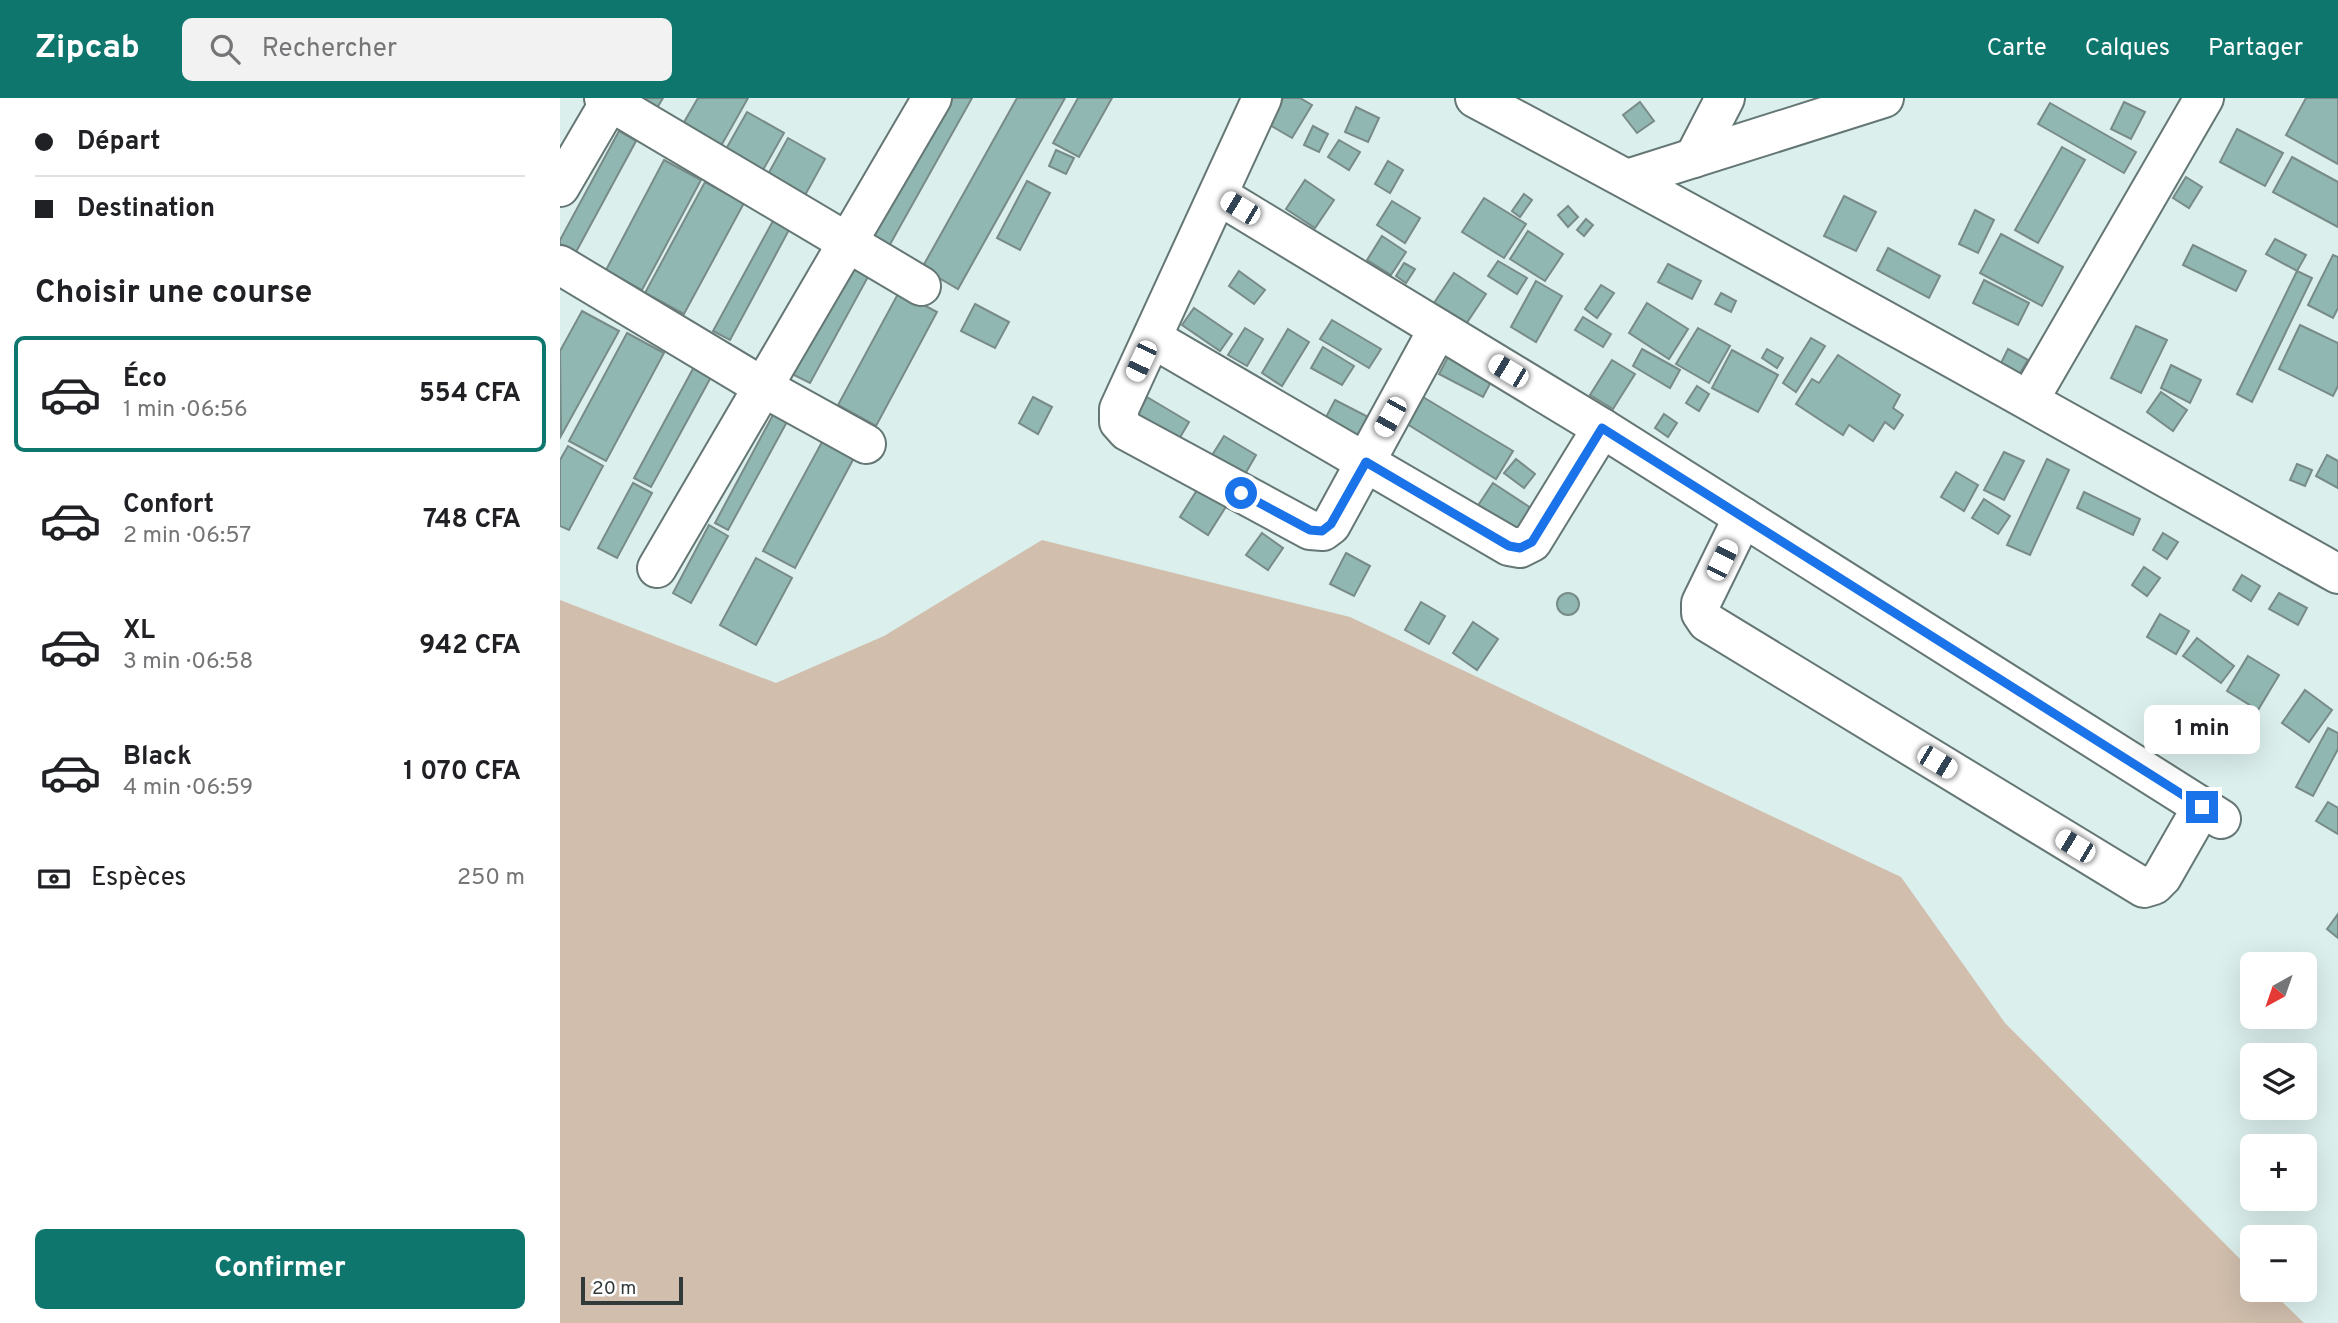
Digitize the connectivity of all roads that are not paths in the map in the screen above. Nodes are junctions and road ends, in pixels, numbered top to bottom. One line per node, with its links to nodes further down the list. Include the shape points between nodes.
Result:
1 (932, 98): 12 (street)
2 (1262, 98): 11 (street)
3 (1475, 98): 9 (street)
4 (1725, 98): 8 (street)
5 (1884, 98): 8 (street)
6 (2204, 98): 18 (street)
7 (609, 99): 10 (street); 12 (street)
8 (1694, 158): 9 (street)
9 (1627, 179): 18 (street)
10 (560, 187)
11 (1218, 195): 15 (street); 16 (street)
12 (846, 244): 14 (street); 17 (street)
13 (560, 265): 17 (street)
14 (920, 286)
15 (1438, 329): 19 (street); 21 (street)
16 (1152, 338): 21 (street); 21 (street, via 1119,409 1119,422 1127,431 1310,530 1322,531 1331,524)
17 (763, 387): 20 (street); 23 (street)
18 (2029, 400): 24 (street)
19 (1602, 428): 21 (street, via 1532,542 1520,548 1509,546); 22 (street)
20 (866, 444)
21 (1366, 462)
22 (1743, 517): 22 (street, via 2211,813 2162,877 2144,888 1707,622 1701,603)
23 (657, 568)
24 (2338, 574)

